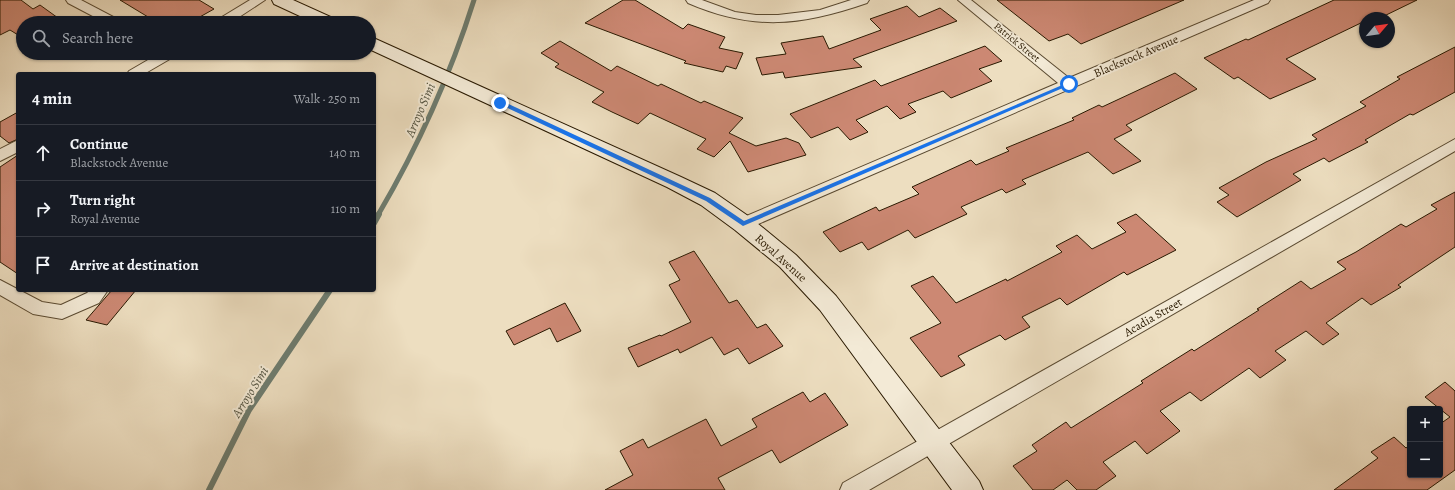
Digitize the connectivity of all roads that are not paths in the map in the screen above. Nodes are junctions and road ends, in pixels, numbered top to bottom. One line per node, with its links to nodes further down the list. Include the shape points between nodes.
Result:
1 (72, 0): 8 (street)
2 (259, 0): 9 (street)
3 (280, 0): 10 (main road)
4 (692, 0): 5 (street, via 724,13 774,19 815,16)
5 (863, 0)
6 (964, 0): 14 (street, Patrick Street)
7 (1264, 0): 14 (street, Blackstock Avenue)
8 (101, 16)
9 (233, 16)
10 (314, 16)
11 (376, 45): 18 (main road, Royal Avenue, via 708,200)
12 (158, 60): 13 (street)
13 (137, 72)
14 (1069, 84): 18 (street, Blackstock Avenue)
15 (1455, 144): 21 (street, Acadia Street)
16 (16, 146): 17 (street)
17 (0, 156)
18 (743, 224): 21 (main road, Royal Avenue, via 788,261 828,303)
19 (0, 286): 20 (street, via 38,309 62,312 93,298)
20 (98, 292)
21 (934, 443): 22 (street, Acadia Street); 23 (main road, Royal Avenue)
22 (850, 490)
23 (969, 490)

